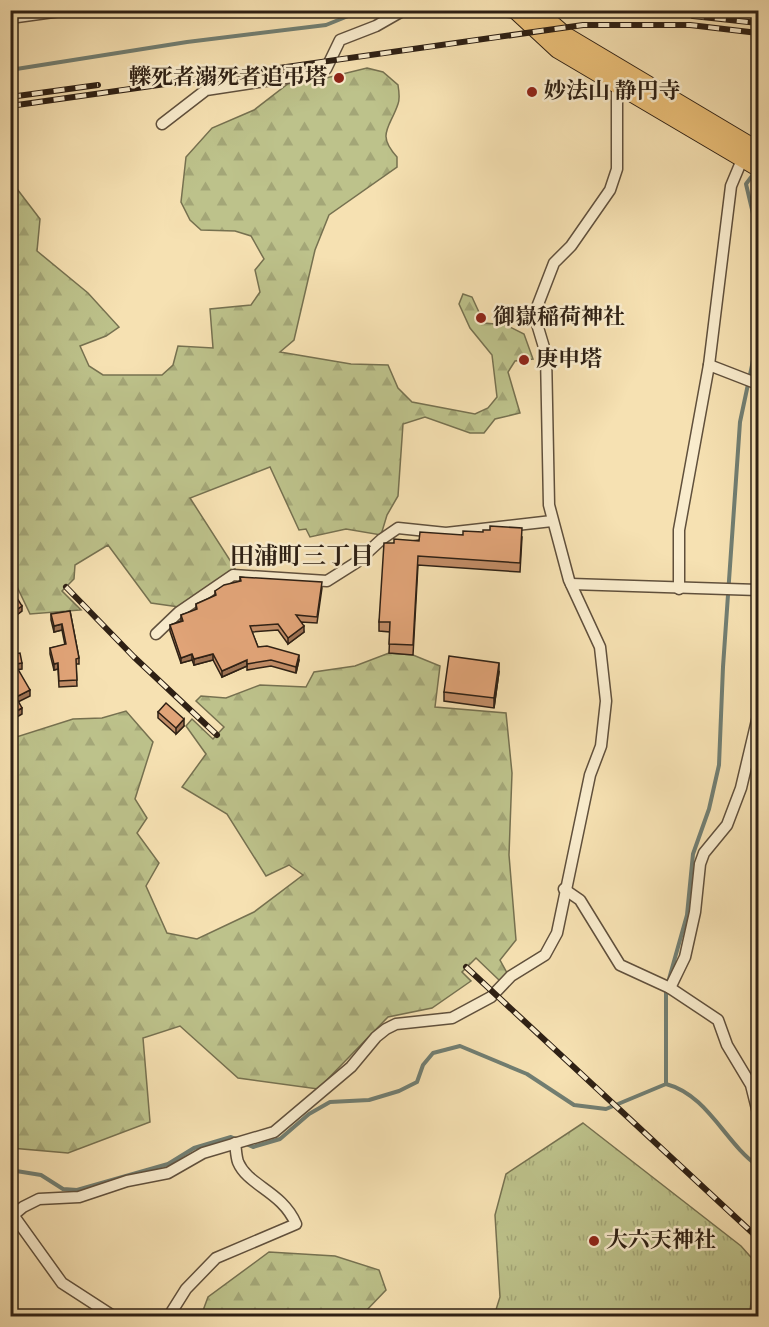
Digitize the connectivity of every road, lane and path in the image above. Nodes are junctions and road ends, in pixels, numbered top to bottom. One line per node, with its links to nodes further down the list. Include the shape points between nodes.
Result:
1 (68, 10): 5 (street)
2 (404, 10): 7 (street, via 340,40 326,69 206,90)
3 (496, 10): 4 (street)
4 (523, 11): 6 (highway, via 558,49); 8 (highway)
5 (10, 18)
6 (617, 83): 8 (highway); 11 (street, via 617,169 610,190 571,246 554,263 537,307 537,324 546,354)
7 (162, 123)
8 (752, 156): 9 (street, via 731,186)
9 (709, 365): 10 (street); 13 (street, via 679,530)
10 (759, 384)
11 (552, 521): 12 (street); 15 (street, via 446,533 398,528 327,581 233,575)
12 (571, 584): 13 (street); 17 (street, via 600,647 606,701 601,746 590,775)
13 (679, 589): 14 (street)
14 (759, 590)
15 (156, 633)
16 (759, 716): 18 (street, via 741,788 726,825 700,864 685,957)
17 (564, 889): 18 (street, via 580,900 620,965); 20 (street, via 557,933 545,955 511,976 491,997 452,1018 396,1024 386,1029 351,1067 274,1132)
18 (669, 988): 19 (street, via 718,1020 727,1045 751,1085)
19 (759, 1113)
20 (235, 1143): 21 (street, via 203,1153 168,1173 79,1197 39,1199); 23 (street, via 238,1161 247,1175 280,1199 296,1224 216,1258 186,1289)
21 (11, 1215): 22 (street, via 62,1282)
22 (113, 1317)
23 (169, 1317)

